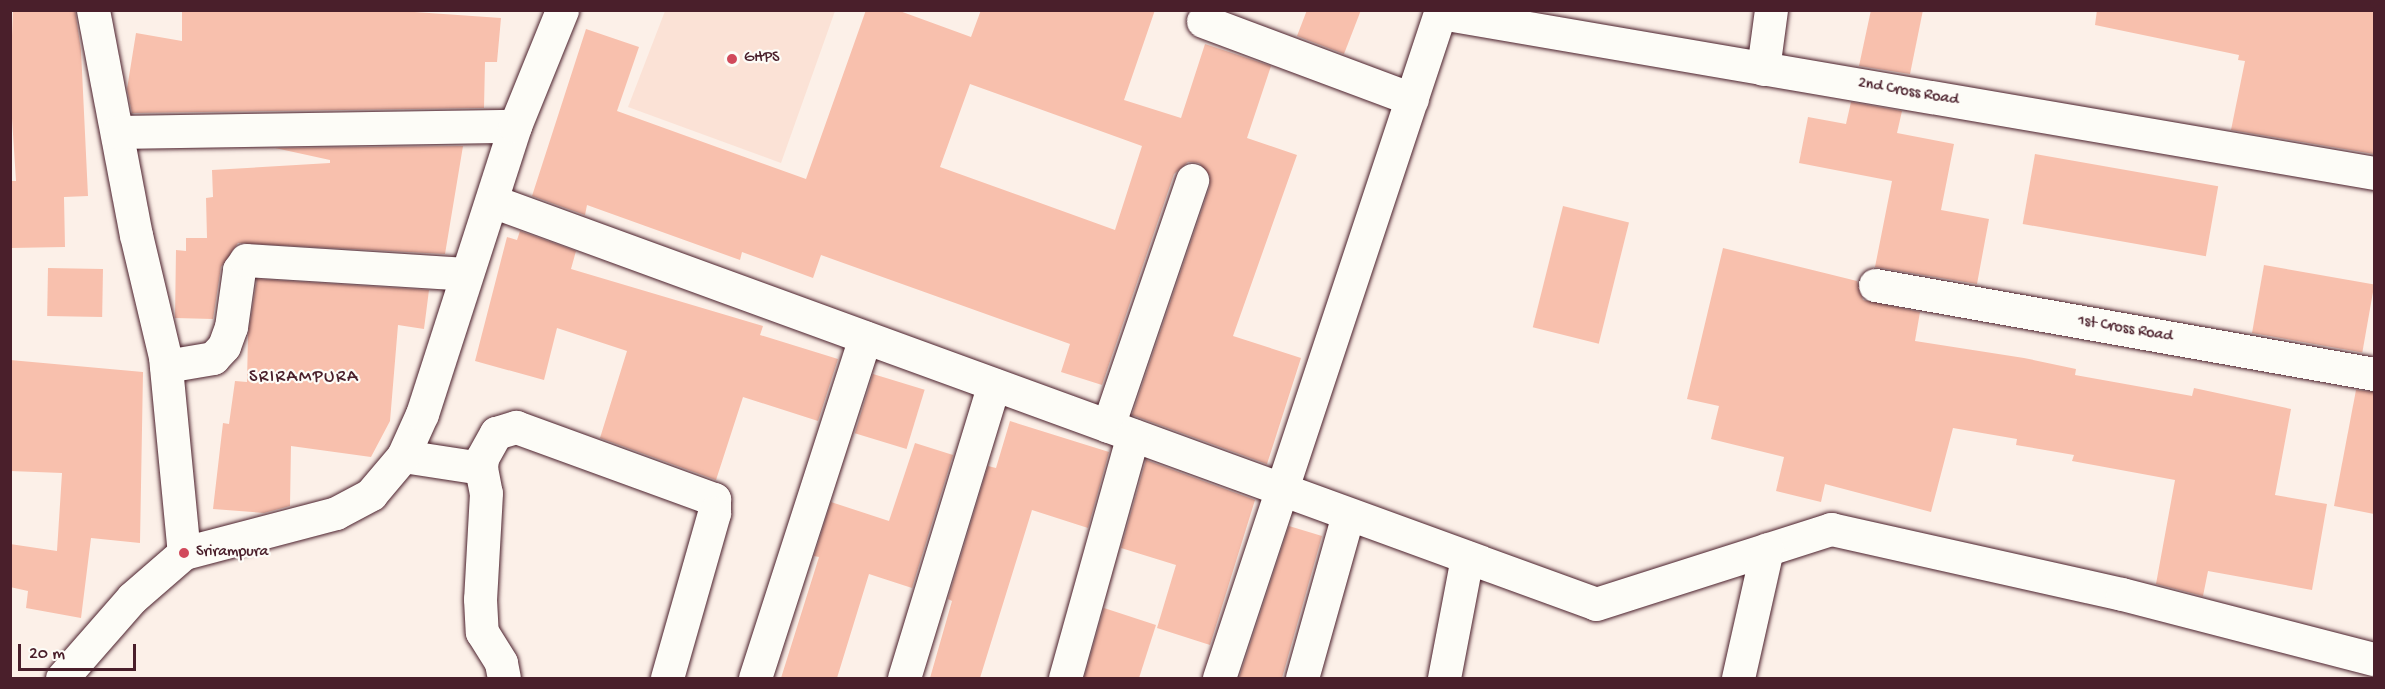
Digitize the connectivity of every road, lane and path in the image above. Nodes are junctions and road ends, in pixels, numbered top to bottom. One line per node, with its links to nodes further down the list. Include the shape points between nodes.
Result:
1 (93, 10): 9 (street)
2 (562, 10): 8 (street)
3 (1771, 10): 6 (street)
4 (1441, 12): 6 (street, 2nd Cross Road); 7 (street)
5 (1203, 21): 7 (street)
6 (1763, 69): 10 (street, 2nd Cross Road)
7 (1412, 99): 22 (street)
8 (515, 126): 9 (street); 12 (street)
9 (117, 132): 16 (street)
10 (2374, 173)
11 (1192, 180): 19 (street)
12 (492, 201): 13 (street); 15 (street)
13 (466, 274): 16 (street, via 246,260 239,270 231,327 224,346 213,358); 20 (street, via 422,414)
14 (1875, 285): 17 (street, 1st Cross Road)
15 (865, 337): 18 (street); 31 (street)
16 (166, 366): 25 (street)
17 (2374, 374)
18 (994, 384): 19 (street); 32 (street)
19 (1120, 430): 22 (street); 33 (street)
20 (403, 456): 21 (street); 25 (street, via 371,494 336,513)
21 (481, 468): 29 (street, via 486,493 482,632 501,663); 30 (street, via 482,458 496,433 516,427 714,499 714,513)
22 (1281, 489): 23 (street); 34 (street)
23 (1348, 514): 26 (street); 35 (street)
24 (1767, 549): 26 (street, via 1596,604); 27 (street, via 1831,529 2122,594); 37 (street)
25 (184, 553): 28 (street, via 132,598)
26 (1467, 557): 36 (street)
27 (2374, 659)
28 (62, 678)
29 (504, 678)
30 (667, 678)
31 (755, 678)
32 (904, 678)
33 (1065, 678)
34 (1219, 678)
35 (1302, 678)
36 (1444, 678)
37 (1738, 678)

